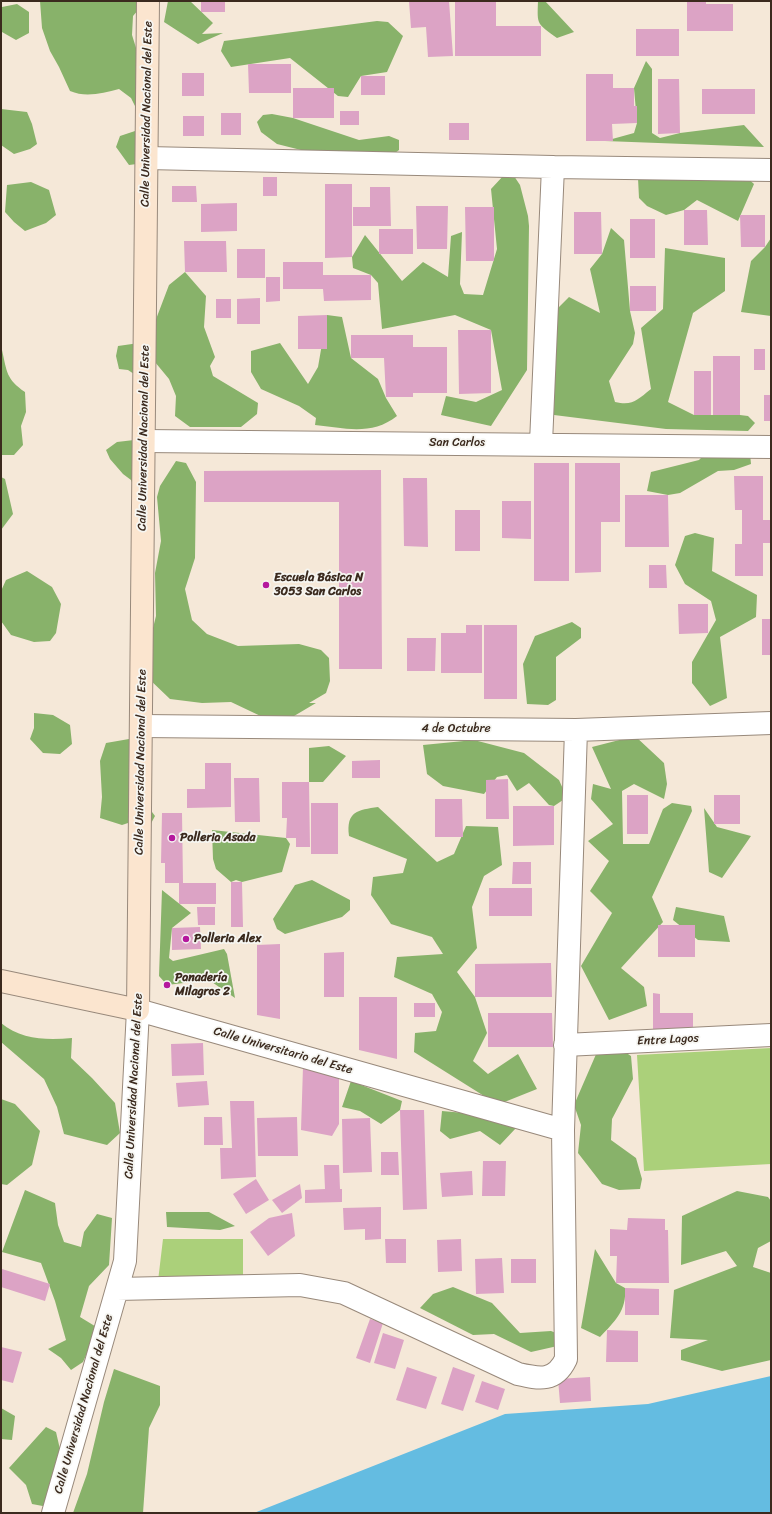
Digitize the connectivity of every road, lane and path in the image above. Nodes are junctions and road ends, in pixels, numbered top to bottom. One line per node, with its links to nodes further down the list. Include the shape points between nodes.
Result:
1 (148, 1): 2 (street, Calle Universidad Nacional del Este)
2 (147, 158): 3 (street); 5 (street, Calle Universidad Nacional del Este)
3 (553, 167): 4 (street); 6 (street)
4 (771, 170)
5 (144, 441): 6 (street, San Carlos); 9 (street, Calle Universidad Nacional del Este)
6 (541, 443): 7 (street, San Carlos)
7 (771, 447)
8 (771, 723): 10 (street, 4 de Octubre)
9 (141, 726): 10 (street, 4 de Octubre); 12 (street, Calle Universidad Nacional del Este)
10 (576, 730): 14 (street)
11 (1, 981): 12 (street, Calle Universitario del Este)
12 (138, 1010): 15 (street, Calle Universitario del Este); 16 (street, Calle Universidad Nacional del Este, via 125,1261)
13 (771, 1035): 14 (street, Entre Lagos)
14 (565, 1045): 15 (street)
15 (562, 1130): 16 (street, via 566,1359 555,1373 544,1378 518,1374 344,1293 300,1285)
16 (118, 1289): 17 (street, Calle Universidad Nacional del Este)
17 (53, 1513)

